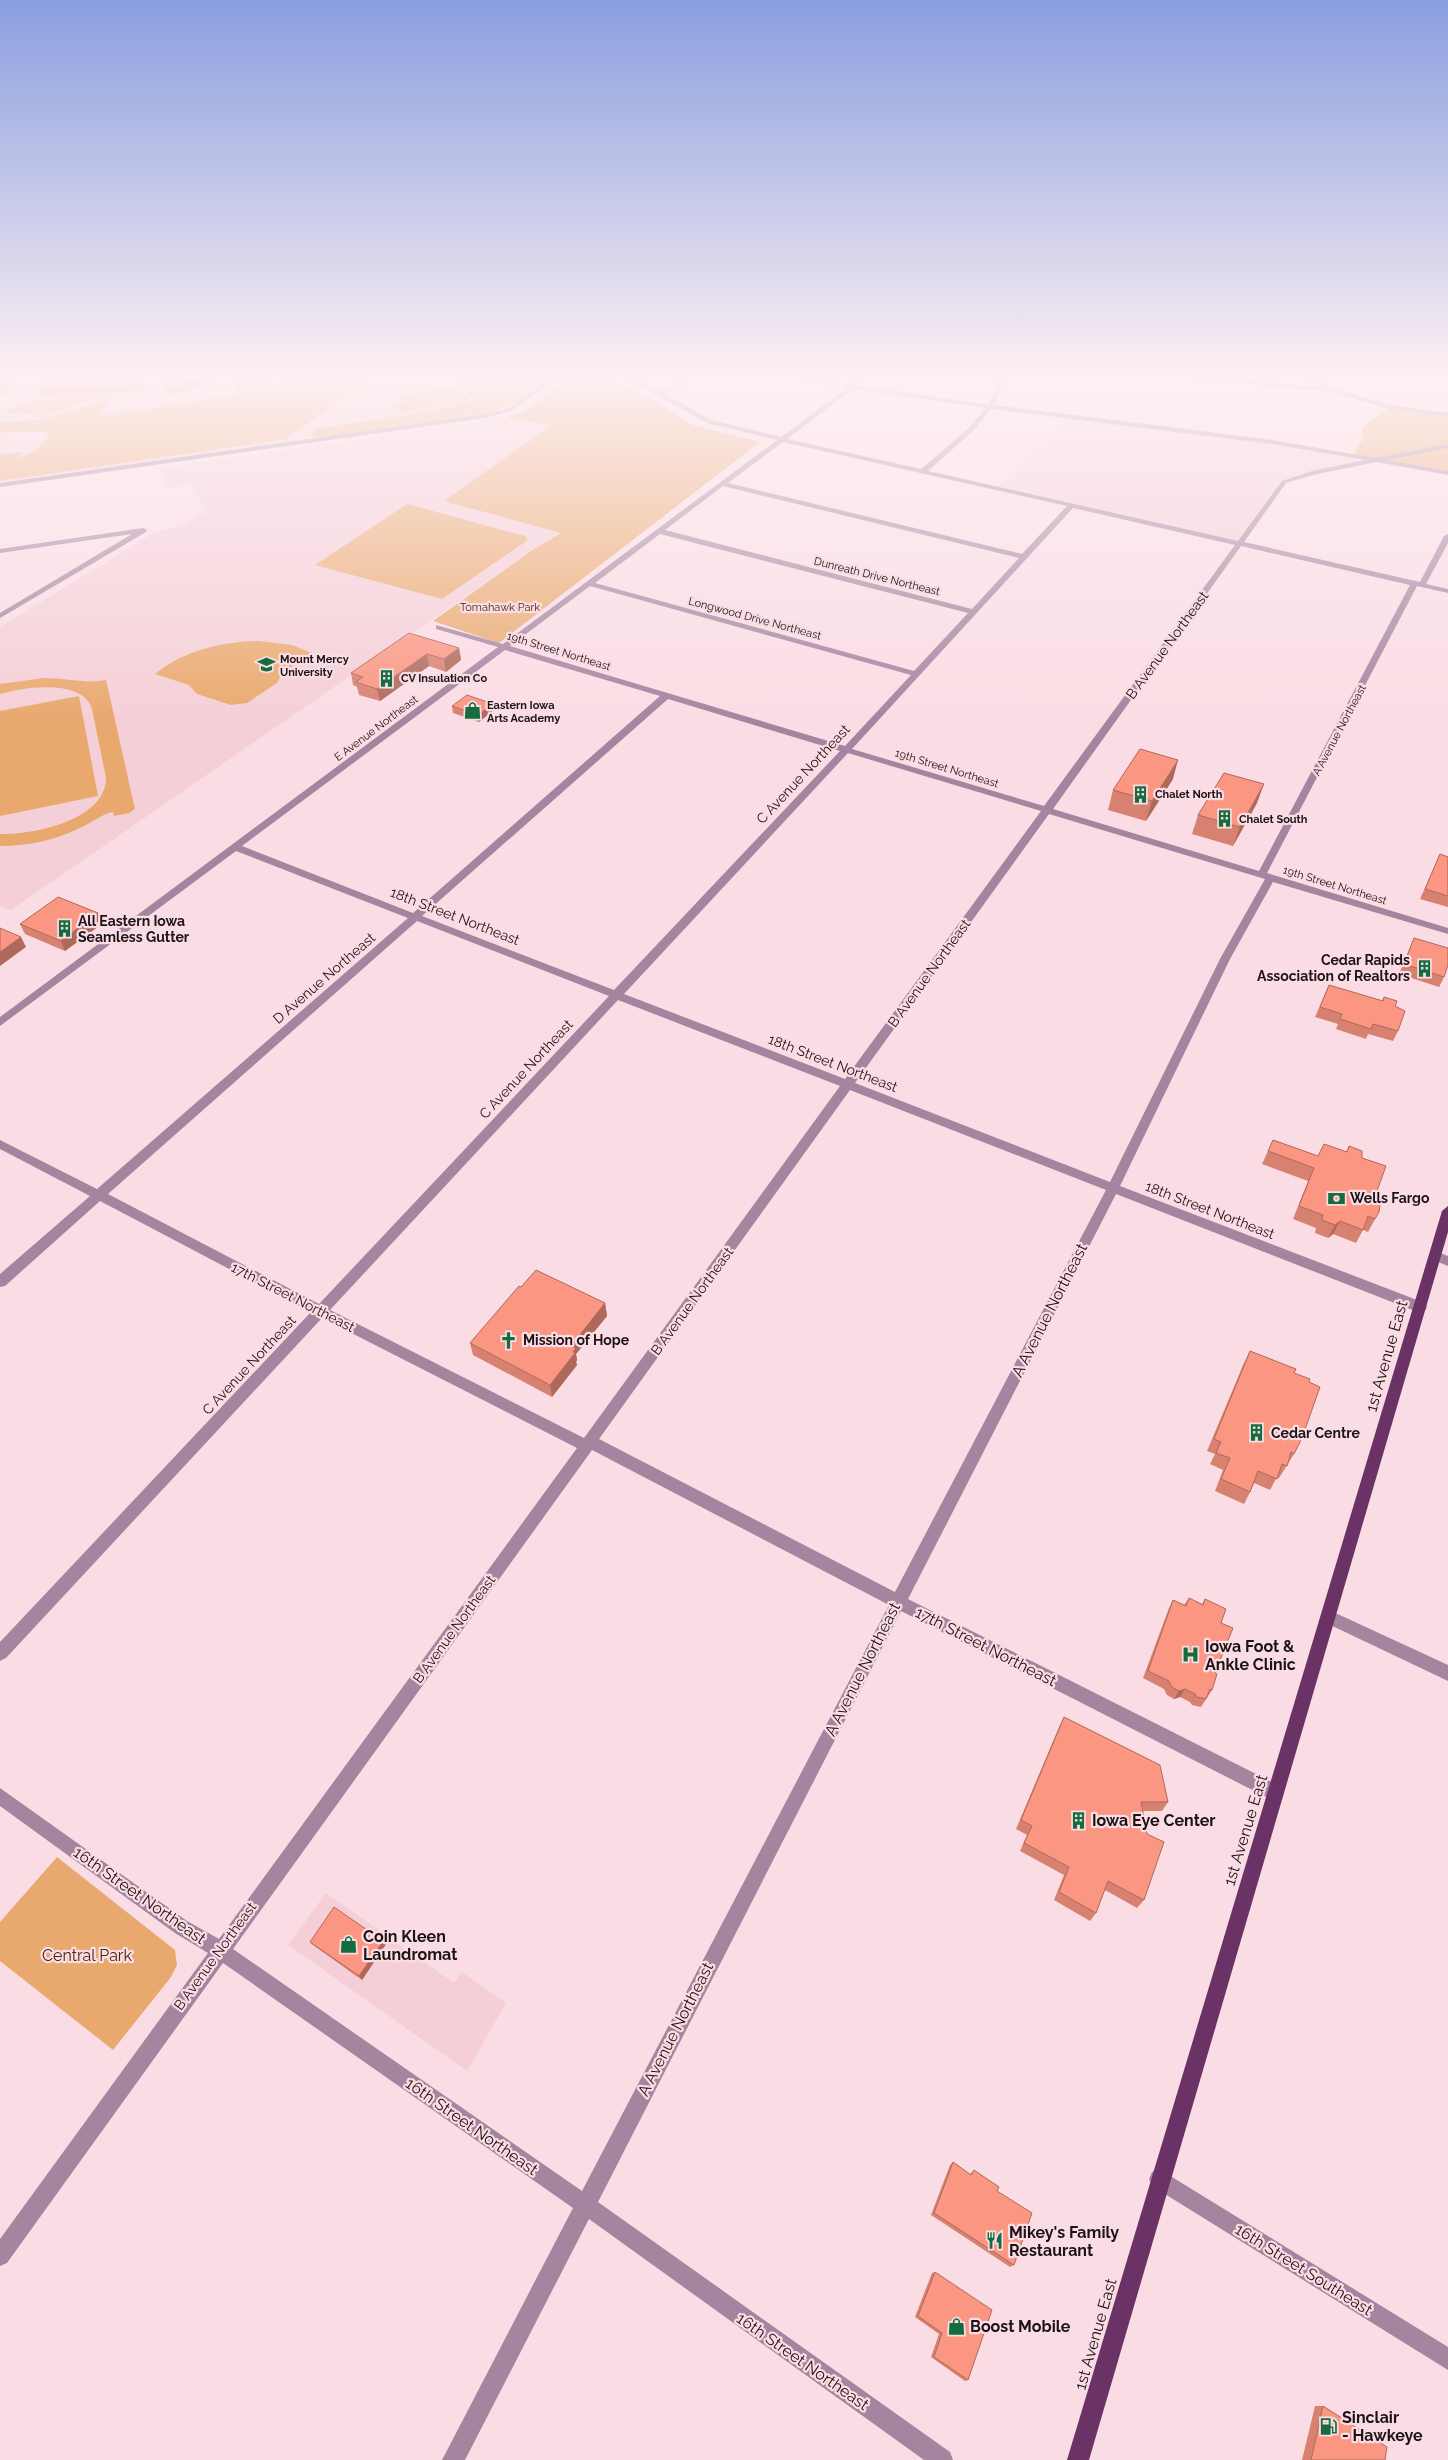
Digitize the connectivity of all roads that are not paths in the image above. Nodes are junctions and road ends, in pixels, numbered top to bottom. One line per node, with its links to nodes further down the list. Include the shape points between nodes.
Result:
1 (713, 491): 6 (street, E Avenue Northeast)
2 (750, 491): 10 (street)
3 (1007, 491): 5 (street)
4 (1278, 491): 8 (street, B Avenue Northeast)
5 (1072, 505): 8 (street); 10 (street, C Avenue Northeast)
6 (659, 531): 11 (street, E Avenue Northeast); 14 (street, Dunreath Drive Northeast)
7 (1448, 536): 12 (street, A Avenue Northeast)
8 (1240, 544): 12 (street); 21 (street, B Avenue Northeast)
9 (0, 552): 15 (street, via 143,530)
10 (1024, 557): 14 (street, C Avenue Northeast)
11 (588, 583): 17 (street, E Avenue Northeast); 18 (street, Longwood Drive Northeast)
12 (1419, 584): 13 (street); 23 (street, A Avenue Northeast)
13 (1448, 591)
14 (973, 612): 18 (street, C Avenue Northeast)
15 (0, 616)
16 (439, 627): 17 (street, 19th Street Northeast)
17 (504, 647): 19 (street, 19th Street Northeast); 22 (street, E Avenue Northeast)
18 (916, 674): 20 (street, C Avenue Northeast)
19 (666, 696): 20 (street, 19th Street Northeast); 24 (street, D Avenue Northeast)
20 (846, 750): 21 (street, 19th Street Northeast); 26 (street, C Avenue Northeast)
21 (1046, 812): 23 (street, 19th Street Northeast); 28 (street, B Avenue Northeast)
22 (235, 847): 24 (street, 18th Street Northeast); 27 (street, E Avenue Northeast)
23 (1266, 877): 25 (street, 19th Street Northeast); 30 (street, A Avenue Northeast)
24 (416, 918): 26 (street, 18th Street Northeast); 31 (street, D Avenue Northeast)
25 (1448, 931)
26 (616, 994): 28 (street, 18th Street Northeast); 36 (street, C Avenue Northeast)
27 (0, 1022)
28 (847, 1084): 30 (street, 18th Street Northeast); 37 (street, B Avenue Northeast)
29 (0, 1144): 31 (street, 17th Street Northeast)
30 (1113, 1188): 35 (street, 18th Street Northeast); 38 (street, A Avenue Northeast)
31 (99, 1195): 34 (street, D Avenue Northeast); 36 (street, 17th Street Northeast)
32 (1448, 1211): 33 (main road, 1st Avenue East)
33 (1442, 1258): 35 (main road, 1st Avenue East)
34 (0, 1282)
35 (1420, 1307): 39 (main road, 1st Avenue East)
36 (320, 1311): 37 (street, 17th Street Northeast); 40 (street, C Avenue Northeast)
37 (589, 1444): 38 (street, 17th Street Northeast); 44 (street, B Avenue Northeast)
38 (897, 1601): 42 (street, 17th Street Northeast); 46 (street, A Avenue Northeast)
39 (1329, 1617): 41 (street); 42 (main road, 1st Avenue East)
40 (0, 1653)
41 (1448, 1673)
42 (1276, 1793): 45 (main road, 1st Avenue East)
43 (0, 1796): 44 (street, 16th Street Northeast, via 181,1927)
44 (220, 1950): 46 (street, 16th Street Northeast); 47 (street, B Avenue Northeast)
45 (1159, 2179): 48 (street, 16th Street Southeast); 51 (main road, 1st Avenue East)
46 (584, 2204): 49 (street, A Avenue Northeast); 50 (street, 16th Street Northeast)
47 (0, 2256)
48 (1448, 2359)
49 (453, 2460)
50 (942, 2460)
51 (1078, 2460)

